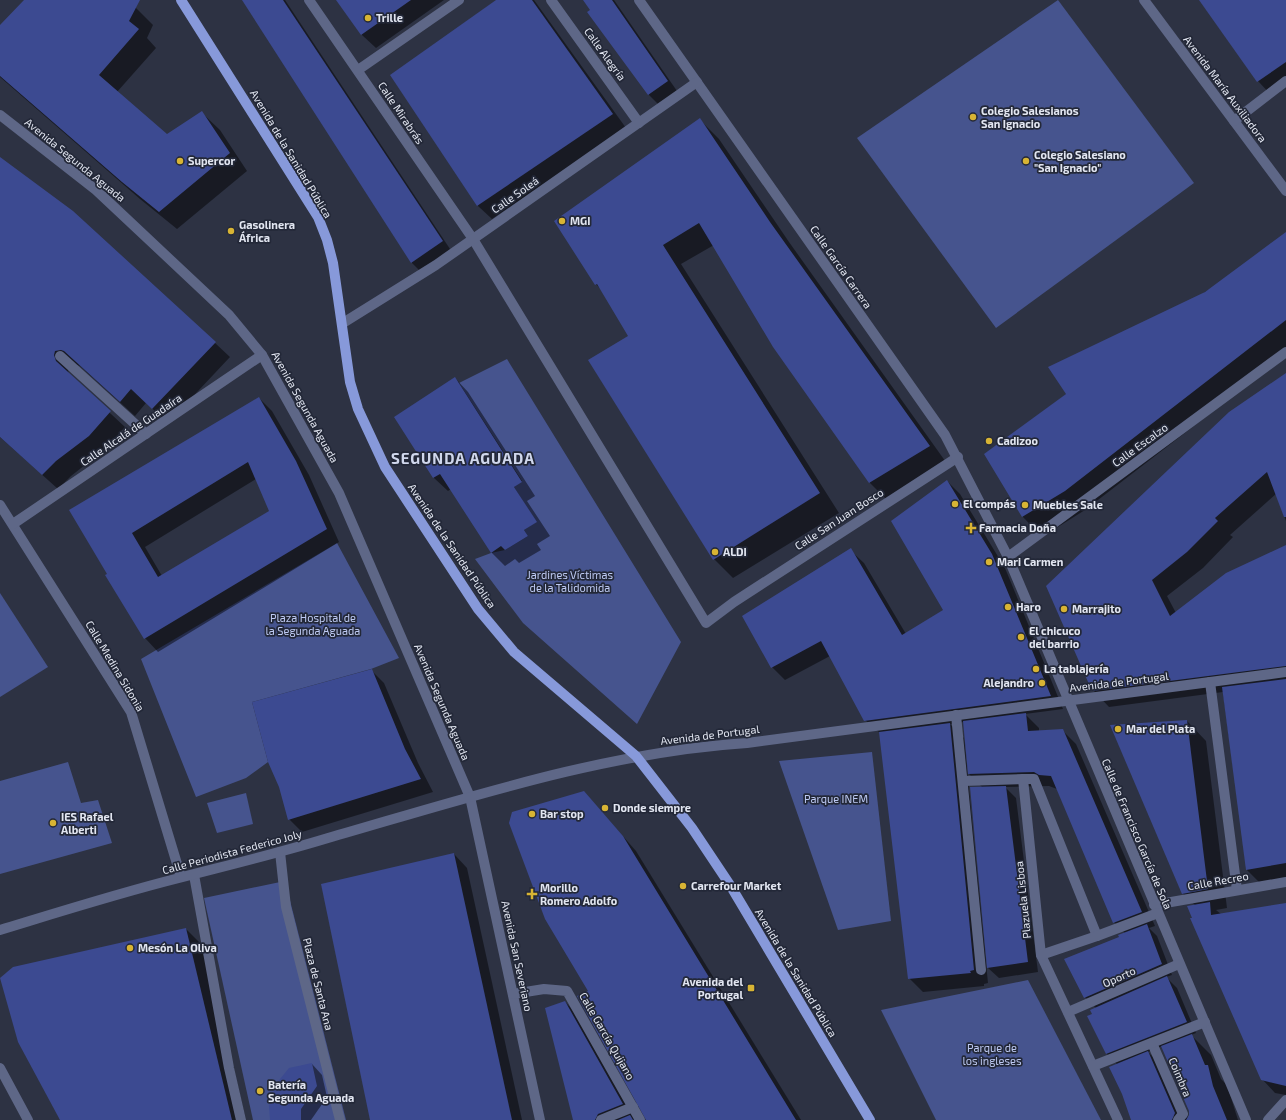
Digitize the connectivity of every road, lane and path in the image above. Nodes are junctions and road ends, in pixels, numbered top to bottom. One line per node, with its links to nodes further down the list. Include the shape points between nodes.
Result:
1 (181, 0): 15 (main road, Avenida de la Sanidad Pública, via 318,217 333,263)
2 (309, 0): 7 (street, Calle Mirabrás)
3 (459, 0): 7 (street)
4 (552, 0): 12 (street, Calle Alegría)
5 (639, 0): 9 (street, Calle García Carrera)
6 (1144, 0): 11 (street, Avenida María Auxiliadora)
7 (358, 70): 14 (street, Calle Mirabrás)
8 (1286, 81): 11 (street)
9 (697, 82): 12 (street, Calle Soleá); 20 (street, Calle García Carrera)
10 (0, 115): 17 (street, Avenida Segunda Aguada, via 96,190 229,315)
11 (1234, 121): 13 (street, Avenida María Auxiliadora)
12 (639, 123): 14 (street, Calle Soleá)
13 (1286, 191)
14 (473, 239): 15 (street, Calle Soleá); 24 (street, Calle Mirabrás, via 706,623)
15 (343, 323): 29 (main road, Avenida de la Sanidad Pública, via 350,382 367,433 385,467 478,609 514,652)
16 (1286, 352): 23 (street, Calle Escalzo)
17 (262, 355): 19 (street, Calle Alcalá de Guadaíra); 32 (street, Avenida Segunda Aguada, via 339,493)
18 (60, 356): 19 (street)
19 (146, 434): 22 (street, Calle Alcalá de Guadaíra)
20 (958, 457): 23 (street, Calle García Carrera); 24 (street, Calle San Juan Bosco)
21 (0, 505): 22 (street, Calle Medina Sidonia)
22 (12, 524): 35 (street, Calle Medina Sidonia, via 131,712)
23 (1008, 557): 27 (street, Calle de Francisco García de Sola)
24 (734, 602)
25 (1286, 672): 26 (street, Avenida de Portugal)
26 (1210, 682): 27 (street, Avenida de Portugal); 37 (street)
27 (1068, 700): 28 (street, Avenida de Portugal); 38 (street, Calle de Francisco García de Sola)
28 (956, 715): 29 (street, Avenida de Portugal); 31 (street)
29 (636, 756): 32 (street, Avenida de Portugal); 58 (main road, Avenida de la Sanidad Pública, via 692,828 730,885)
30 (1023, 779): 31 (street); 40 (street, via 1034,779); 41 (street, Plazuela Lisboa)
31 (963, 781): 43 (street)
32 (470, 797): 33 (street, Calle Periodista Federico Joly); 44 (street, Avenida San Severiano)
33 (280, 852): 34 (street, Calle Periodista Federico Joly); 54 (street, Plaza de Santa Ana, via 286,907)
34 (194, 875): 35 (street, Calle Periodista Federico Joly); 53 (street)
35 (181, 877): 39 (street, Calle Periodista Federico Joly)
36 (1286, 882): 37 (street, Calle Recreo)
37 (1237, 890): 38 (street, Calle Recreo)
38 (1156, 909): 40 (street); 42 (street, Calle de Francisco García de Sola)
39 (0, 930)
40 (1097, 936): 41 (street)
41 (1041, 955): 45 (street)
42 (1179, 964): 45 (street, Oporto); 46 (street, Calle de Francisco García de Sola)
43 (981, 970)
44 (513, 994): 51 (street, Calle García Quijano, via 544,989 567,991); 55 (street, Avenida San Severiano)
45 (1068, 1012): 48 (street)
46 (1205, 1022): 47 (street); 61 (street, Calle de Francisco García de Sola)
47 (1152, 1043): 48 (street); 60 (street, Coimbra, via 1183,1114)
48 (1093, 1066): 59 (street)
49 (0, 1068): 52 (street)
50 (1286, 1100): 62 (street)
51 (633, 1107): 56 (street); 57 (street, Calle García Quijano)
52 (28, 1120)
53 (241, 1120)
54 (340, 1120)
55 (540, 1120)
56 (601, 1120)
57 (640, 1120)
58 (870, 1120)
59 (1118, 1120)
60 (1178, 1120)
61 (1246, 1120)
62 (1268, 1120)

